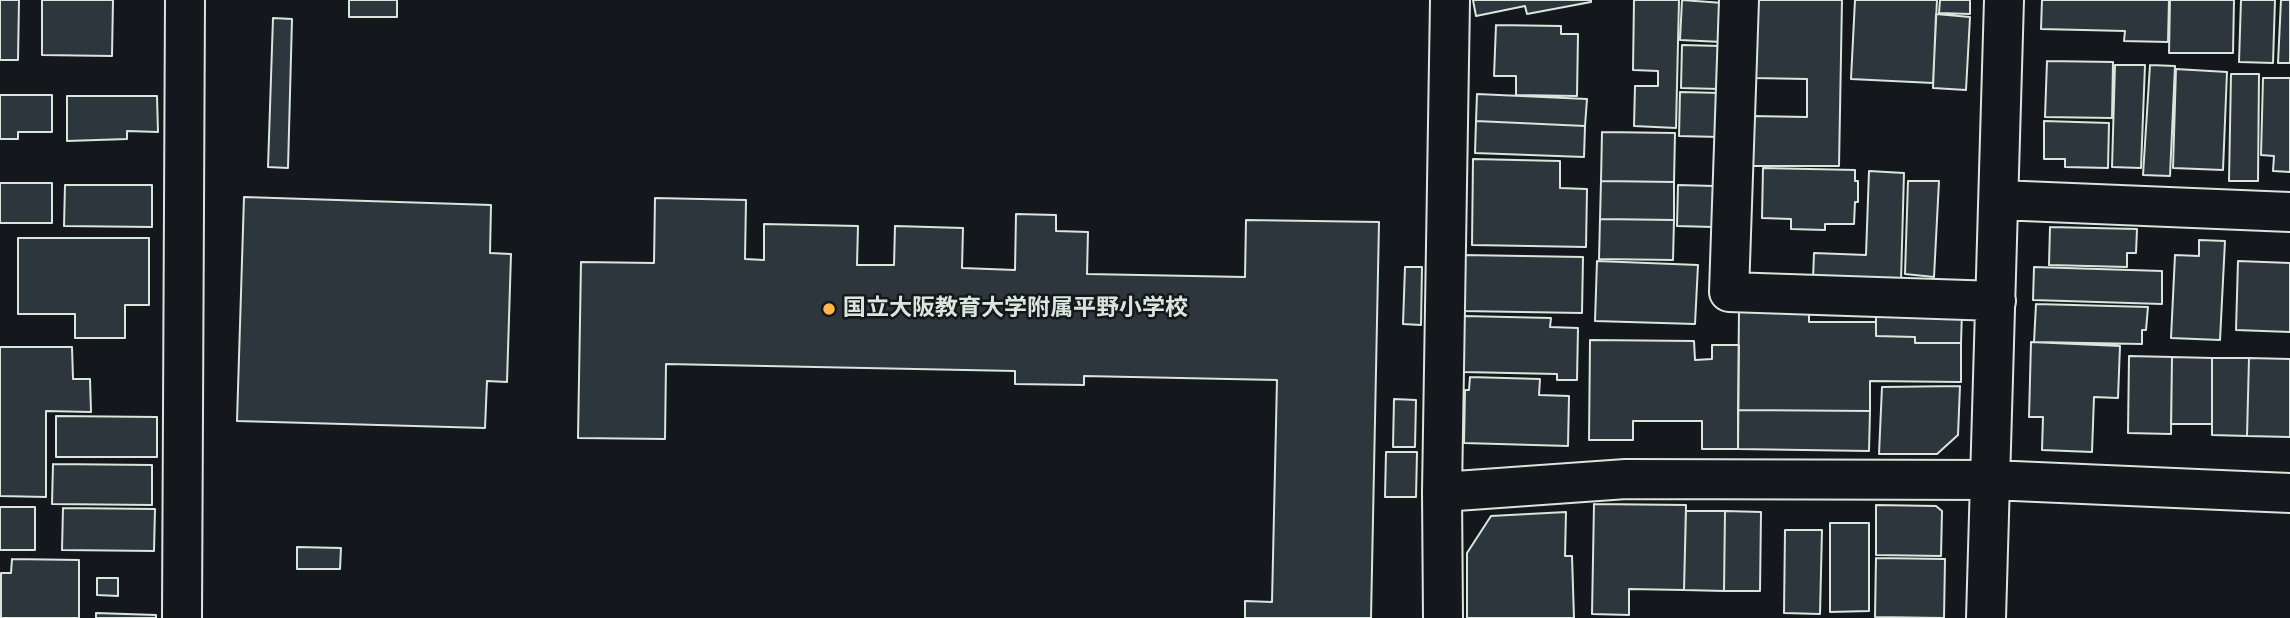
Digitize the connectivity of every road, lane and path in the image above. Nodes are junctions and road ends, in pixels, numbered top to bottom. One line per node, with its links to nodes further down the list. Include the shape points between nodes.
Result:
1 (185, 0): 11 (street)
2 (1450, 0): 9 (street)
3 (1739, 0): 7 (street, via 1729,292)
4 (2004, 0): 5 (street)
5 (1999, 200): 6 (street); 7 (street)
6 (2290, 212)
7 (1996, 301): 8 (street)
8 (1991, 480): 9 (street, via 1626,480); 10 (street); 13 (street)
9 (1442, 492): 12 (street)
10 (2290, 492)
11 (182, 618)
12 (1443, 618)
13 (1986, 618)

